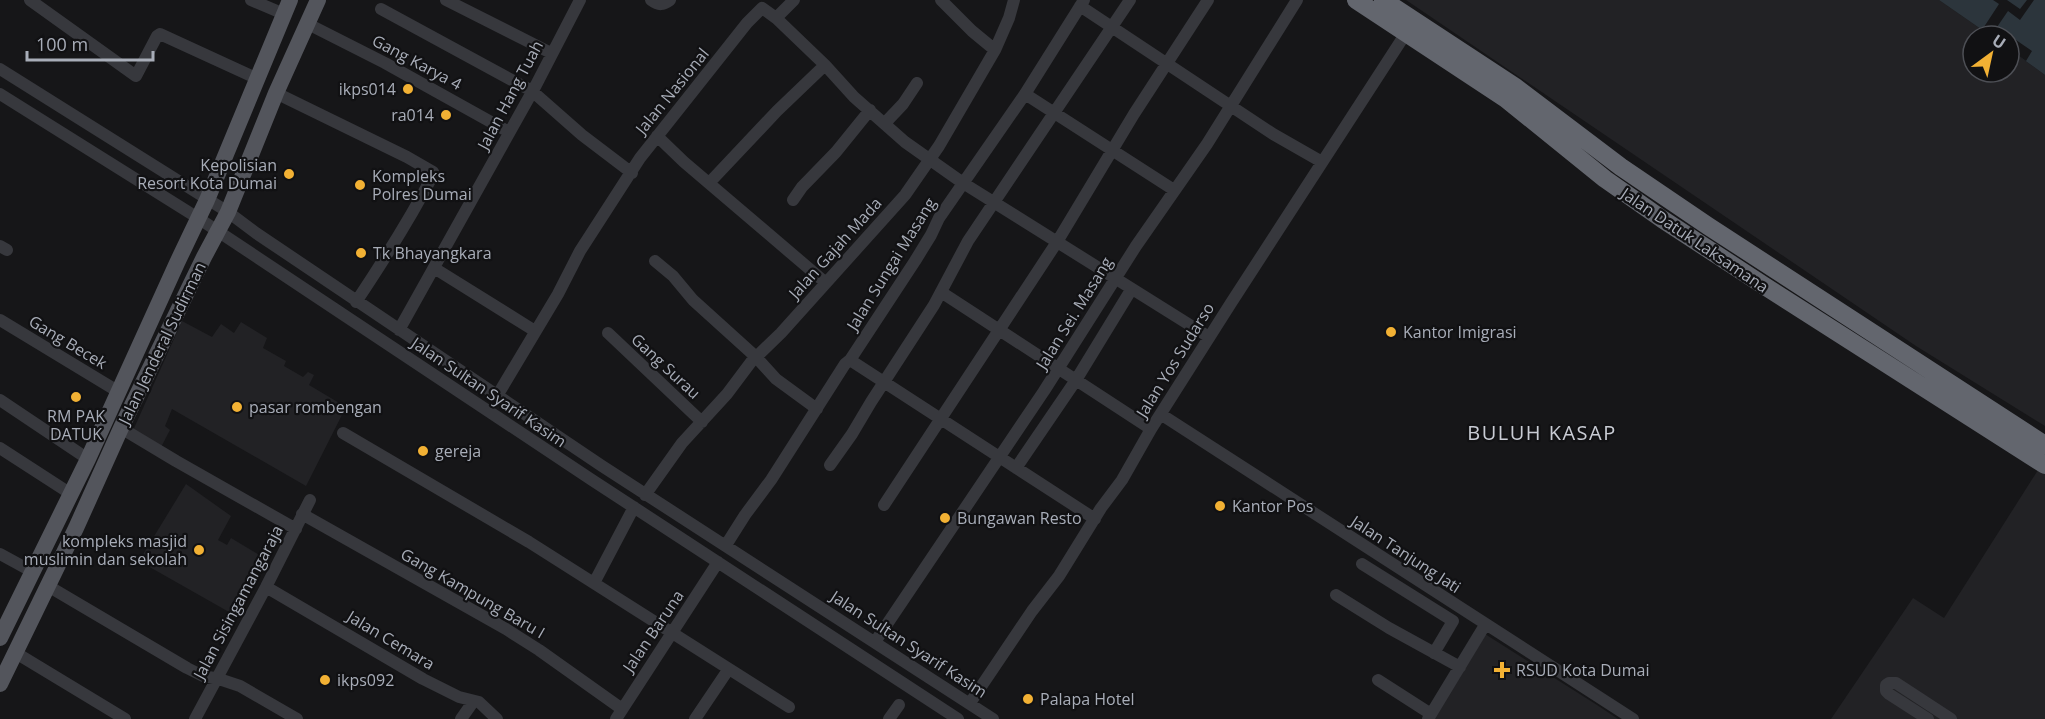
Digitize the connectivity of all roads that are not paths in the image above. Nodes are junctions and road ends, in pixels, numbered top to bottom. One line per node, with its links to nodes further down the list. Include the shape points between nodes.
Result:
1 (30, 0): 28 (street, via 136,76 160,34)
2 (251, 0): 17 (street)
3 (318, 0): 20 (main road, Jalan Jenderal Sudirman)
4 (446, 0): 24 (street)
5 (651, 0): 6 (street, via 662,4)
6 (670, 0)
7 (794, 0): 19 (street)
8 (1014, 0): 23 (street, Jalan Gajah Mada)
9 (1130, 0): 21 (street)
10 (1208, 0): 25 (street)
11 (1297, 0): 35 (street, Jalan Sei. Masang)
12 (1356, 0): 22 (highway, Jalan Datuk Laksamana)
13 (1383, 0): 31 (highway, Jalan Datuk Laksamana)
14 (578, 1): 24 (street, Jalan Hang Tuah)
15 (946, 2): 23 (street)
16 (1082, 3): 21 (street); 34 (street, Jalan Sungai Masang)
17 (287, 7): 28 (main road, Jalan Jenderal Sudirman)
18 (381, 9): 30 (street)
19 (776, 18): 26 (street); 40 (street, Jalan Nasional, via 762,8 754,14)
20 (308, 24): 32 (main road, Jalan Jenderal Sudirman); 39 (street, Gang Karya 4)
21 (1112, 27): 25 (street); 37 (street)
22 (1406, 33): 31 (highway, Jalan Datuk Laksamana); 43 (street, Jalan Yos Sudarso)
23 (995, 50): 42 (street, Jalan Gajah Mada)
24 (551, 53): 30 (street, Jalan Hang Tuah)
25 (1168, 64): 35 (street); 41 (street)
26 (825, 65): 36 (street); 45 (street)
27 (0, 69): 48 (street, Jalan Sultan Syarif Kasim)
28 (256, 78): 48 (main road, Jalan Jenderal Sudirman)
29 (917, 83): 38 (street)
30 (532, 91): 39 (street, Jalan Hang Tuah); 44 (street)
31 (1510, 92): 87 (highway, Jalan Datuk Laksamana); 92 (highway, Jalan Datuk Laksamana, via 1605,179 1662,219)
32 (276, 93): 51 (main road, Jalan Jenderal Sudirman); 61 (street, via 433,172 406,225)
33 (0, 94): 52 (street, Jalan Sultan Syarif Kasim)
34 (1025, 94): 37 (street); 46 (street, Jalan Sungai Masang)
35 (1230, 105): 43 (street); 47 (street, Jalan Sei. Masang)
36 (870, 110): 38 (street); 49 (street)
37 (1053, 113): 41 (street); 50 (street)
38 (885, 123): 42 (street)
39 (509, 132): 56 (street, Jalan Hang Tuah)
40 (657, 135): 44 (street, Jalan Nasional); 45 (street)
41 (1112, 150): 47 (street); 54 (street)
42 (929, 160): 46 (street); 58 (street, Jalan Gajah Mada, via 897,204)
43 (1322, 162): 68 (street, Jalan Yos Sudarso)
44 (632, 173): 65 (street, Jalan Nasional, via 580,251)
45 (710, 182): 58 (street)
46 (963, 183): 50 (street); 71 (street, Jalan Sungai Masang)
47 (1174, 190): 57 (street, Jalan Sei. Masang)
48 (207, 200): 51 (street, Jalan Sultan Syarif Kasim); 52 (main road, Jalan Jenderal Sudirman)
49 (793, 200)
50 (993, 201): 54 (street); 60 (street)
51 (228, 212): 53 (main road, Jalan Jenderal Sudirman); 61 (street, Jalan Sultan Syarif Kasim)
52 (198, 218): 53 (street, Jalan Sultan Syarif Kasim); 76 (main road, Jalan Jenderal Sudirman)
53 (218, 231): 84 (main road, Jalan Jenderal Sudirman); 98 (street, Jalan Sultan Syarif Kasim)
54 (1057, 242): 57 (street); 64 (street)
55 (655, 261): 70 (street)
56 (434, 268): 63 (street, Jalan Hang Tuah); 65 (street)
57 (1115, 279): 59 (street); 67 (street, Jalan Sei. Masang)
58 (826, 283): 70 (street, Jalan Gajah Mada)
59 (1131, 290): 68 (street); 69 (street)
60 (941, 292): 64 (street); 74 (street)
61 (356, 302): 63 (street, Jalan Sultan Syarif Kasim)
62 (0, 320): 76 (street, Gang Becek)
63 (399, 330): 77 (street, Jalan Sultan Syarif Kasim)
64 (999, 330): 72 (street); 82 (street)
65 (535, 331): 77 (street, Jalan Nasional)
66 (608, 333): 83 (street, Gang Surau)
67 (1080, 336): 69 (street); 72 (street, Jalan Sei. Masang)
68 (1209, 337): 81 (street, Jalan Yos Sudarso)
69 (1097, 347): 73 (street)
70 (756, 357): 80 (street, via 776,379); 83 (street, Jalan Gajah Mada)
71 (850, 360): 74 (street); 80 (street, Jalan Sungai Masang)
72 (1058, 368): 73 (street); 75 (street, Jalan Sei. Masang)
73 (1076, 380): 79 (street); 85 (street)
74 (884, 381): 82 (street); 91 (street)
75 (1044, 391): 79 (street); 89 (street, Jalan Sei. Masang)
76 (119, 392): 90 (main road, Jalan Jenderal Sudirman)
77 (497, 396): 95 (street, Jalan Sultan Syarif Kasim)
78 (0, 400): 90 (street)
79 (1061, 402): 93 (street)
80 (817, 409): 102 (street, Jalan Sungai Masang)
81 (1162, 415): 85 (street, Jalan Yos Sudarso); 112 (street, Jalan Tanjung Jati)
82 (941, 419): 89 (street); 97 (street)
83 (702, 422): 95 (street, Jalan Gajah Mada)
84 (121, 428): 101 (street); 108 (main road, Jalan Jenderal Sudirman)
85 (1151, 429): 100 (street, Jalan Yos Sudarso)
86 (343, 433): 107 (street)
87 (2045, 445)
88 (0, 448): 94 (street)
89 (999, 457): 93 (street); 115 (street, Jalan Sei. Masang)
90 (88, 459): 94 (main road, Jalan Jenderal Sudirman)
91 (830, 465)
92 (2045, 465)
93 (1016, 468): 100 (street)
94 (71, 494): 106 (main road, Jalan Jenderal Sudirman)
95 (645, 495): 102 (street, Jalan Sultan Syarif Kasim)
96 (310, 501): 99 (street, Jalan Sisingamangaraja)
97 (884, 505)
98 (634, 507): 104 (street, Jalan Sultan Syarif Kasim); 107 (street)
99 (302, 514): 101 (street, Jalan Sisingamangaraja); 127 (street, Gang Kampung Baru I, via 506,628)
100 (1095, 519): 125 (street, Jalan Yos Sudarso)
101 (296, 529): 109 (street, Jalan Sisingamangaraja)
102 (726, 545): 115 (street, Jalan Sultan Syarif Kasim)
103 (0, 554): 106 (street)
104 (718, 562): 113 (street, Jalan Baruna); 123 (street, Jalan Sultan Syarif Kasim)
105 (1362, 564): 117 (street, via 1453,621)
106 (33, 572): 111 (main road, Jalan Jenderal Sudirman)
107 (594, 583): 113 (street)
108 (48, 586): 116 (main road, Jalan Jenderal Sudirman); 120 (street, via 187,668)
109 (266, 586): 120 (street, Jalan Sisingamangaraja); 124 (street, Jalan Cemara, via 423,679)
110 (1336, 595): 117 (street)
111 (6, 613): 114 (main road, Jalan Jenderal Sudirman)
112 (1485, 625): 118 (street); 138 (street, Jalan Tanjung Jati)
113 (673, 633): 119 (street); 127 (street, Jalan Baruna)
114 (0, 638)
115 (875, 642): 125 (street, Jalan Sultan Syarif Kasim)
116 (16, 653): 122 (main road, Jalan Jenderal Sudirman); 129 (street)
117 (1434, 653): 118 (street)
118 (1460, 667): 128 (street)
119 (728, 670): 126 (street); 134 (street)
120 (217, 680): 130 (street, Jalan Sisingamangaraja); 131 (street, via 240,686)
121 (1378, 680): 128 (street)
122 (0, 684)
123 (910, 688): 135 (street); 136 (street, Jalan Sultan Syarif Kasim)
124 (473, 702): 132 (street); 133 (street, Jalan Cemara, via 479,702)
125 (970, 703): 137 (street, Jalan Sultan Syarif Kasim)
126 (789, 707)
127 (619, 714)
128 (1430, 716)
129 (125, 719)
130 (195, 719)
131 (297, 719)
132 (461, 719)
133 (497, 719)
134 (695, 719)
135 (889, 719)
136 (958, 719)
137 (993, 719)
138 (1633, 719)
139 (1928, 719): 140 (street, via 1889,694 1886,686 1891,682 1899,685)
140 (1951, 719)

